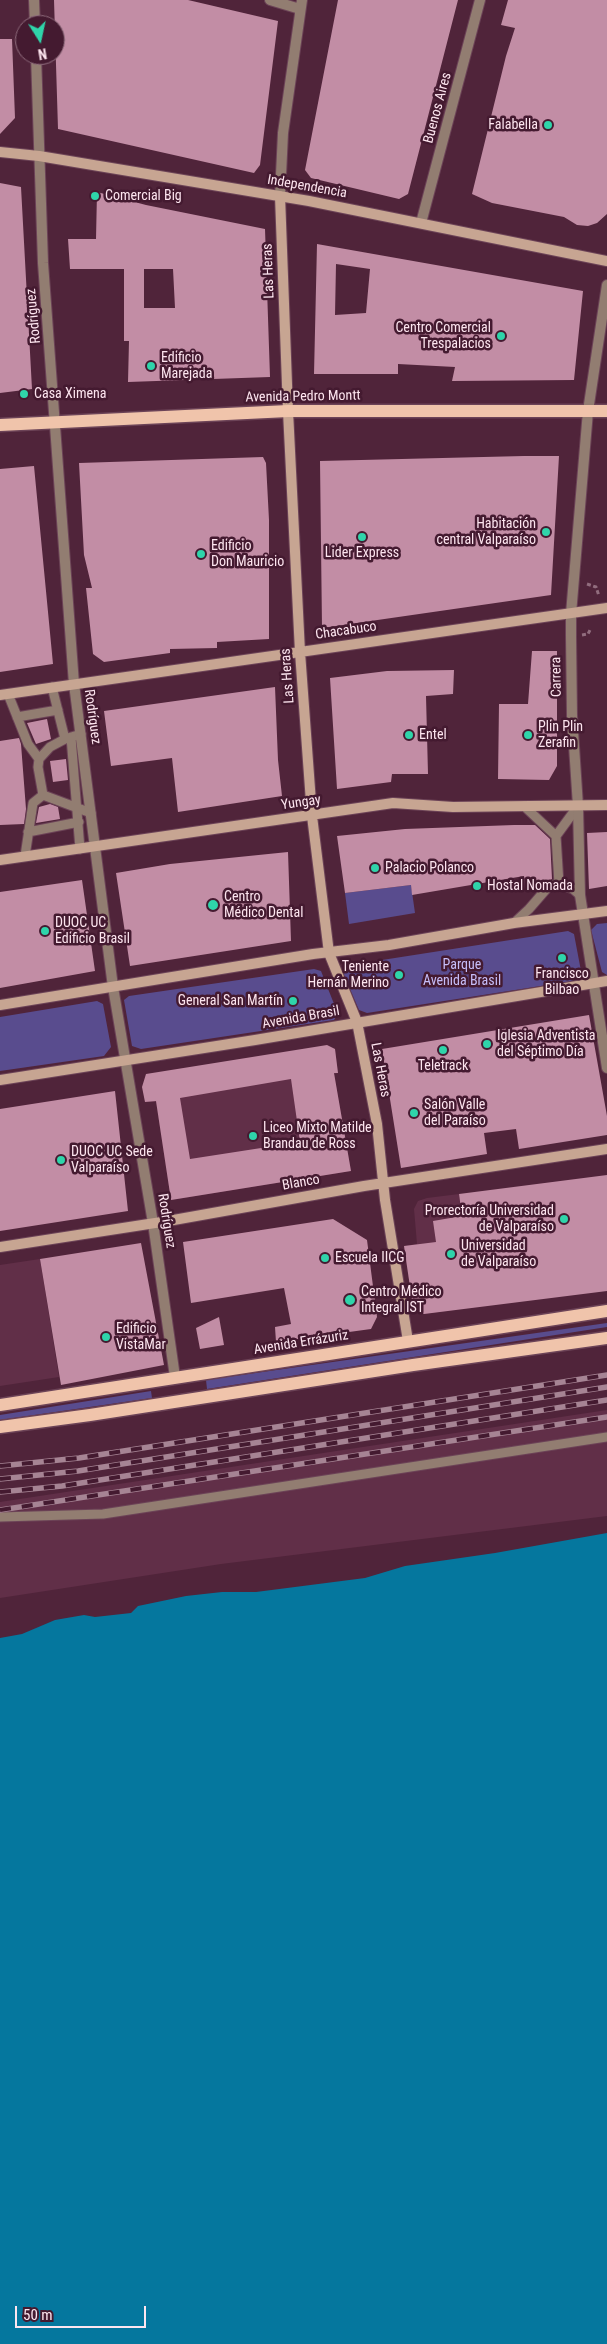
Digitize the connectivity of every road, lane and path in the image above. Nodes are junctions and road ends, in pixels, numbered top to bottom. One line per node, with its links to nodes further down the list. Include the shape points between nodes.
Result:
1 (34, 0): 5 (street)
2 (270, 0): 4 (street)
3 (480, 0): 10 (street, Buenos Aires)
4 (301, 4): 9 (street, Las Heras, via 283,134)
5 (35, 15)
6 (36, 65): 8 (street, Rodríguez)
7 (0, 152): 8 (street, Independencia)
8 (39, 156): 9 (street, Independencia); 16 (street, Rodríguez, via 43,263)
9 (280, 196): 10 (street, Independencia); 13 (street, Las Heras)
10 (421, 224): 11 (street, Independencia)
11 (607, 261)
12 (607, 285): 14 (street, Carrera)
13 (288, 411): 14 (main road, Avenida Pedro Montt); 16 (main road, Avenida Pedro Montt); 22 (street, Las Heras)
14 (588, 411): 15 (main road, Avenida Pedro Montt); 21 (street, Carrera)
15 (607, 411)
16 (56, 421): 17 (main road, Avenida Pedro Montt); 23 (street, Rodríguez)
17 (0, 425)
18 (586, 584): 19 (path, via 596,587)
19 (599, 596)
20 (607, 608): 21 (street, Chacabuco)
21 (571, 614): 22 (street, Chacabuco); 32 (street, Carrera, via 572,716)
22 (300, 652): 23 (street, Chacabuco); 36 (street, Las Heras)
23 (74, 684): 24 (street, Chacabuco); 28 (street, Rodríguez)
24 (52, 687): 25 (street, Chacabuco); 26 (lane)
25 (4, 695): 27 (lane)
26 (58, 710): 27 (lane); 28 (lane)
27 (17, 717): 29 (lane, via 28,744)
28 (72, 737): 29 (lane, via 50,746); 34 (lane); 35 (street, Rodríguez)
29 (39, 759): 30 (lane)
30 (43, 795): 34 (lane); 38 (lane, via 32,803)
31 (524, 806): 32 (street, Yungay); 36 (street, Yungay, via 393,803); 39 (lane)
32 (578, 806): 33 (street, Yungay); 39 (lane); 45 (street, Carrera)
33 (607, 806)
34 (78, 810): 35 (lane); 37 (lane)
35 (91, 813): 40 (street, Rodríguez)
36 (312, 816): 40 (street, Yungay); 49 (street, Las Heras)
37 (79, 822): 38 (lane); 41 (lane)
38 (28, 832): 42 (lane)
39 (556, 836): 44 (lane)
40 (96, 846): 41 (street, Yungay); 52 (street, Rodríguez)
41 (80, 849): 42 (street, Yungay)
42 (25, 856): 43 (street, Yungay)
43 (0, 860)
44 (559, 884): 45 (lane, via 573,888); 48 (lane, via 549,886)
45 (580, 895): 47 (street, Carrera)
46 (607, 911): 47 (street)
47 (582, 914): 48 (street); 51 (street, Carrera)
48 (514, 923): 49 (street)
49 (329, 953): 52 (street); 54 (street, Las Heras)
50 (607, 981): 51 (street, Avenida Brasil)
51 (594, 982): 54 (street, Avenida Brasil); 56 (street, Carrera)
52 (113, 987): 53 (street); 55 (street, Rodríguez)
53 (0, 1005)
54 (357, 1022): 55 (street, Avenida Brasil); 59 (street, Las Heras, via 377,1124)
55 (125, 1060): 57 (street, Avenida Brasil); 60 (street, Rodríguez)
56 (607, 1068)
57 (0, 1080)
58 (607, 1150): 59 (street, Blanco)
59 (383, 1184): 60 (street, Blanco); 64 (street, Las Heras)
60 (153, 1223): 61 (street, Blanco); 65 (street, Rodríguez)
61 (0, 1247)
62 (607, 1311): 64 (main road, Avenida Errázuriz)
63 (607, 1338): 67 (main road, via 413,1364 90,1416)
64 (408, 1341): 65 (main road, Avenida Errázuriz)
65 (175, 1378): 66 (main road, Avenida Errázuriz)
66 (0, 1405)
67 (0, 1426)
68 (607, 1437): 69 (lane, via 103,1514)
69 (0, 1518)

